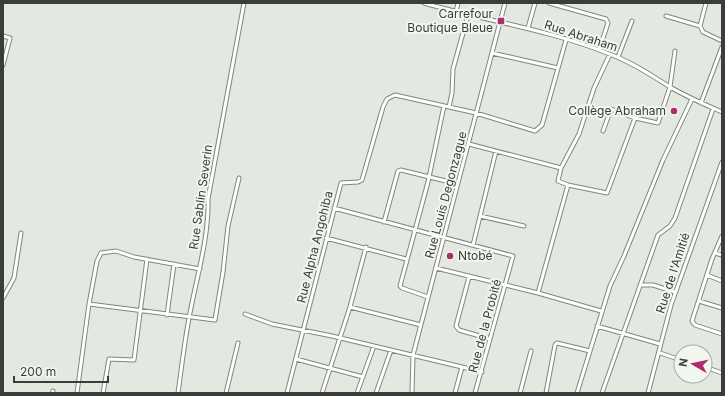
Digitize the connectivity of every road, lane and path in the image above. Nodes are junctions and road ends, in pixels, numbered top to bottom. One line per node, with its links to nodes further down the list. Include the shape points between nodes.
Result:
1 (244, 3): 62 (street, Rue Sablin Severin, via 208,199)
2 (424, 3): 9 (street, Rue Abraham)
3 (458, 3): 9 (street)
4 (505, 3): 13 (street, Rue Louis Degonzague)
5 (535, 3): 15 (street)
6 (549, 3): 8 (street)
7 (706, 3): 14 (street)
8 (567, 5): 20 (street, via 607,21)
9 (456, 12): 10 (street, Rue Abraham)
10 (468, 15): 13 (street, Rue Abraham); 31 (street, via 453,70)
11 (666, 16): 14 (street)
12 (632, 21): 24 (street)
13 (500, 23): 15 (street, Rue Abraham); 22 (street, Rue Louis Degonzague)
14 (700, 26): 18 (street, via 703,32)
15 (528, 28): 17 (street, Rue Abraham)
16 (3, 36): 25 (street, via 10,38)
17 (566, 40): 20 (street, Rue Abraham); 26 (street)
18 (722, 41)
19 (722, 48): 29 (street)
20 (599, 50): 23 (street, Rue Abraham)
21 (674, 51): 27 (street)
22 (492, 53): 26 (street); 34 (street, Rue Louis Degonzague)
23 (610, 54): 24 (street, Rue Abraham); 40 (street, via 594,88 579,134)
24 (618, 57): 27 (street, Rue Abraham)
25 (3, 65)
26 (558, 68): 34 (street, Rue Alpha Angohiba, via 539,129)
27 (670, 87): 28 (street, Rue Abraham); 35 (street, via 658,123)
28 (692, 99): 29 (street, Rue Abraham); 77 (street, via 657,173)
29 (701, 103): 32 (street, Rue Abraham)
30 (444, 106): 31 (street, Rue Alpha Angohiba); 41 (street); 45 (street, Rue Alpha Angohiba, via 395,95 387,99 362,180 341,183)
31 (449, 107): 34 (street, Rue Alpha Angohiba)
32 (713, 109): 33 (street, Rue Abraham); 67 (street, via 675,218 670,226 658,234)
33 (722, 112)
34 (476, 113): 37 (street, Rue Louis Degonzague)
35 (635, 118): 36 (street, via 611,109); 44 (street, via 607,193)
36 (603, 131)
37 (469, 144): 38 (street); 43 (street, Rue Louis Degonzague)
38 (496, 151): 40 (street); 46 (street)
39 (722, 162): 68 (street, Rue de l'Amitié)
40 (561, 168): 44 (street, via 558,181)
41 (429, 176): 43 (street); 47 (street, via 398,171); 49 (street)
42 (239, 178): 80 (street, via 228,226 215,318)
43 (458, 184): 53 (street, Rue Louis Degonzague)
44 (568, 185): 69 (street)
45 (334, 208): 47 (street, Rue de la Probité); 52 (street, Rue Alpha Angohiba)
46 (480, 216): 48 (street); 54 (street)
47 (384, 222): 49 (street, Rue de la Probité)
48 (524, 226)
49 (415, 230): 53 (street, Rue de la Probité); 59 (street)
50 (21, 233): 71 (street, via 14,278)
51 (722, 236): 56 (street)
52 (326, 238): 55 (street); 83 (street, Rue Alpha Angohiba)
53 (444, 238): 54 (street, Rue de la Probité); 61 (street, Rue Louis Degonzague)
54 (473, 245): 66 (street, Rue de la Probité, via 513,256)
55 (366, 247): 59 (street); 74 (street)
56 (715, 253): 57 (street); 63 (street)
57 (722, 255)
58 (146, 259): 60 (street); 73 (street, via 116,251 101,253); 76 (street)
59 (406, 259): 70 (street, via 400,286)
60 (174, 264): 62 (street); 79 (street)
61 (436, 268): 64 (street); 70 (street, Rue Louis Degonzague)
62 (200, 269): 80 (street, Rue Sablin Severin)
63 (707, 275): 65 (street); 72 (street)
64 (470, 277): 66 (street); 87 (street, via 456,326 459,330)
65 (722, 281)
66 (504, 285): 69 (street); 87 (street, Rue de la Probité)
67 (640, 285): 68 (street, via 653,285); 85 (street)
68 (675, 292): 89 (street, Rue de l'Amitié)
69 (538, 293): 77 (street)
70 (428, 297): 81 (street, Rue Louis Degonzague)
71 (3, 298)
72 (699, 301): 75 (street); 84 (street, via 693,323)
73 (88, 304): 76 (street); 102 (street)
74 (350, 308): 81 (street); 86 (street)
75 (722, 308)
76 (139, 311): 79 (street); 103 (street, via 134,360 109,359)
77 (601, 311): 82 (street)
78 (246, 314): 83 (street, via 272,324)
79 (167, 315): 80 (street)
80 (189, 318): 104 (street, Rue Sablin Severin)
81 (421, 325): 95 (street, Rue Louis Degonzague)
82 (597, 326): 85 (street); 93 (street)
83 (304, 330): 86 (street); 97 (street, Rue Alpha Angohiba)
84 (722, 334)
85 (624, 335): 89 (street); 116 (street)
86 (339, 337): 90 (street); 99 (street)
87 (490, 339): 100 (street, Rue de la Probité)
88 (238, 343): 105 (street)
89 (660, 344): 94 (street, Rue de l'Amitié)
90 (374, 346): 91 (street); 101 (street)
91 (391, 350): 95 (street); 109 (street)
92 (531, 351): 113 (street)
93 (590, 351): 114 (street, via 557,343 554,345); 115 (street)
94 (660, 353): 96 (street); 117 (street, Rue de l'Amitié)
95 (413, 355): 98 (street); 110 (street, Rue Louis Degonzague)
96 (673, 357)
97 (296, 359): 99 (street); 106 (street, Rue Alpha Angohiba)
98 (462, 367): 100 (street); 111 (street)
99 (329, 368): 101 (street); 107 (street)
100 (482, 372): 112 (street, Rue de la Probité)
101 (363, 377): 108 (street)
102 (77, 393)
103 (103, 393)
104 (178, 393)
105 (226, 393)
106 (287, 393)
107 (322, 393)
108 (357, 393)
109 (376, 393)
110 (412, 393)
111 (455, 393)
112 (475, 393)
113 (520, 393)
114 (546, 393)
115 (577, 393)
116 (602, 393)
117 (648, 393)

